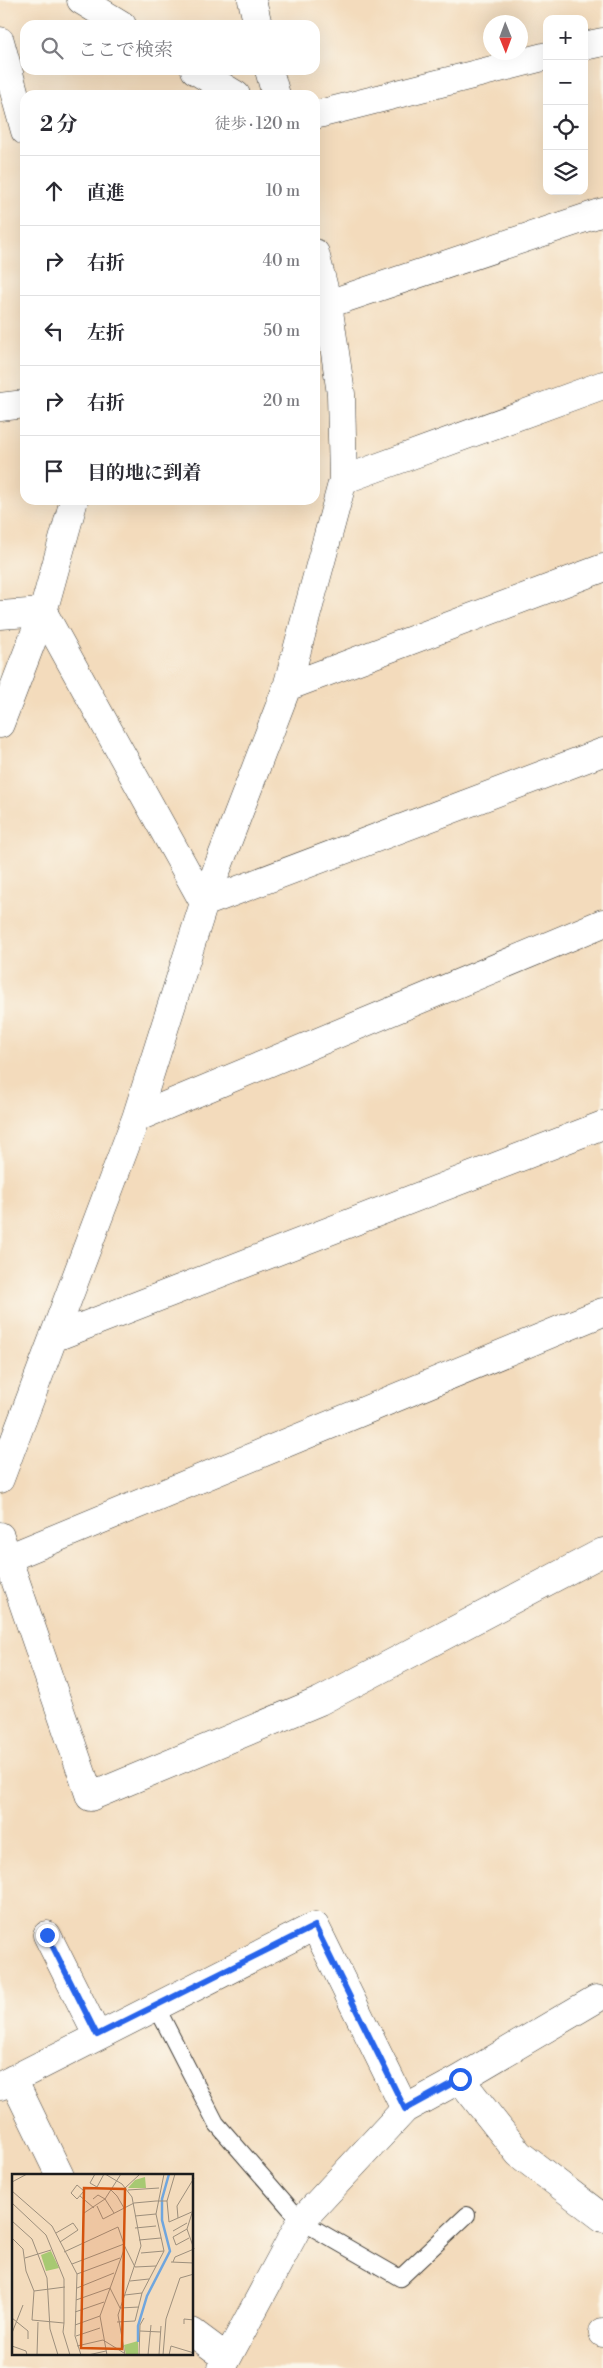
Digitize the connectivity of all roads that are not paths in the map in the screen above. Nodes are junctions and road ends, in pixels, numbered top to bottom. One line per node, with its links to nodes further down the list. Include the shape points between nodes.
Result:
1 (81, 0): 3 (street)
2 (252, 0): 4 (street)
3 (114, 20)
4 (257, 20)
5 (0, 41): 13 (street)
6 (603, 42): 7 (street)
7 (588, 45)
8 (543, 57): 14 (street)
9 (203, 75): 11 (street)
10 (270, 75): 12 (street)
11 (228, 90)
12 (275, 90)
13 (20, 113)
14 (320, 114)
15 (603, 212): 17 (street)
16 (320, 273): 17 (street)
17 (328, 304): 21 (street, via 341,394)
18 (603, 385): 21 (street)
19 (20, 405): 20 (street)
20 (0, 407)
21 (343, 480): 26 (street)
22 (73, 505): 24 (street)
23 (603, 568): 26 (street)
24 (43, 612): 25 (street); 27 (street); 29 (street)
25 (0, 615)
26 (287, 687): 29 (street)
27 (0, 724)
28 (603, 752): 29 (street)
29 (204, 903): 31 (street)
30 (603, 923): 31 (street)
31 (136, 1118): 34 (street)
32 (603, 1125): 34 (street)
33 (603, 1312): 36 (street)
34 (53, 1338): 35 (street)
35 (0, 1479)
36 (4, 1547): 37 (street, via 90,1797 320,1701)
37 (603, 1552)
38 (47, 1935): 41 (street)
39 (596, 1999): 42 (street)
40 (156, 2006): 41 (street); 44 (street, via 315,1926); 48 (lane, via 216,2123)
41 (97, 2035): 43 (street)
42 (460, 2079): 44 (street); 47 (street, via 519,2154)
43 (6, 2082): 45 (street)
44 (405, 2109): 48 (street)
45 (59, 2174)
46 (467, 2215): 48 (lane, via 400,2278)
47 (603, 2218)
48 (301, 2221): 50 (street)
49 (194, 2334): 50 (street)
50 (224, 2363)

